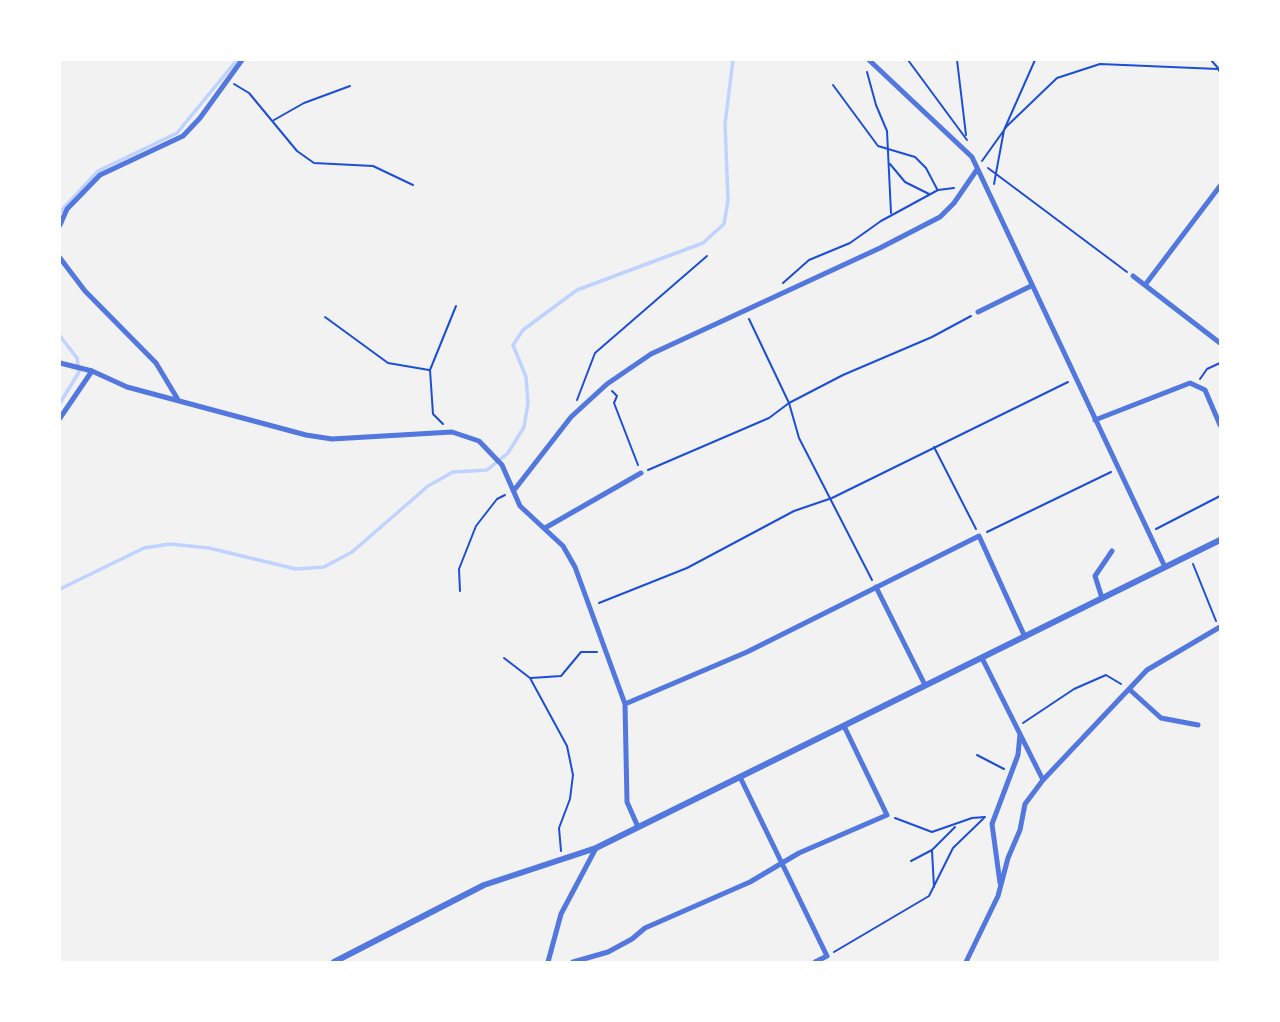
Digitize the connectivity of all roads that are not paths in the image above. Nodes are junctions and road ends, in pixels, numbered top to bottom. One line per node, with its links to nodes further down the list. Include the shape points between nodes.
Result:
1 (242, 60): 5 (street, via 183,135 100,175 67,209)
2 (870, 60): 3 (street, via 972,157)
3 (976, 171): 9 (street); 19 (street, via 940,217 651,354 607,384 571,417)
4 (1220, 186): 8 (street)
5 (60, 225)
6 (60, 258): 14 (street, via 85,291 156,363)
7 (1133, 276): 8 (street)
8 (1145, 285): 11 (street)
9 (1031, 286): 10 (street); 16 (street)
10 (978, 312)
11 (1220, 343)
12 (60, 363): 13 (street)
13 (92, 371): 14 (street, via 127,387); 15 (street)
14 (177, 398): 19 (street, via 332,439 452,432 479,441 502,465)
15 (60, 418)
16 (1095, 420): 17 (street, via 1190,383 1205,390); 23 (street)
17 (1220, 425)
18 (641, 473): 20 (street)
19 (515, 489): 20 (street, via 520,506)
20 (545, 528): 31 (street, via 564,546)
21 (1220, 540): 23 (street)
22 (1112, 551): 25 (street, via 1095,576)
23 (1165, 567): 25 (street)
24 (876, 587): 27 (street, via 979,536); 29 (street); 31 (street, via 747,652)
25 (1102, 598): 27 (street)
26 (1219, 628): 30 (street, via 1147,670)
27 (1025, 636): 28 (street)
28 (982, 658): 29 (street); 34 (street)
29 (925, 685): 33 (street)
30 (1129, 689): 32 (street, via 1161,718); 36 (street)
31 (625, 704): 37 (street, via 628,802)
32 (1198, 725)
33 (844, 726): 35 (street); 39 (street, via 887,815)
34 (1020, 734): 36 (street); 40 (street, via 1018,755 992,824)
35 (740, 777): 37 (street); 39 (street)
36 (1043, 780): 40 (street, via 1025,804)
37 (638, 827): 38 (street)
38 (596, 848): 41 (street, via 484,885); 42 (street, via 561,914)
39 (782, 862): 43 (street, via 750,882 645,928 608,952); 44 (street, via 827,956)
40 (1000, 886): 45 (street)
41 (334, 962)
42 (548, 962)
43 (573, 962)
44 (814, 962)
45 (967, 962)

